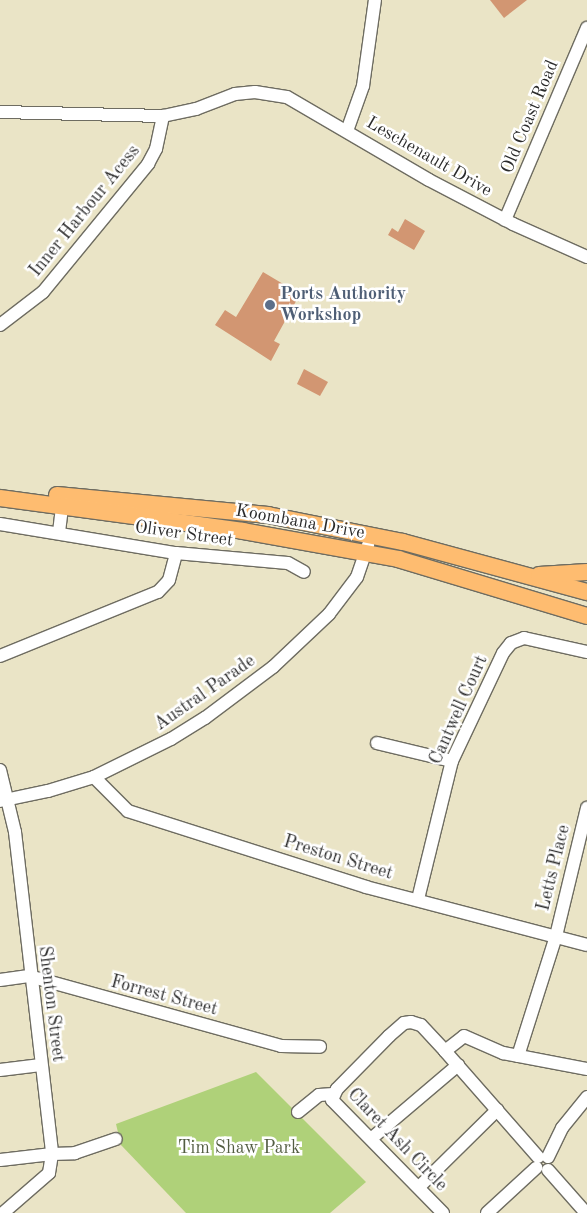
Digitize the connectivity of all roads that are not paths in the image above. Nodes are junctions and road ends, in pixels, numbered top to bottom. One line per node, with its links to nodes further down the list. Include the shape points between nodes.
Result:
1 (375, 0): 5 (street, Leschenault Drive, via 363,86)
2 (587, 28): 6 (street, Old Coast Road)
3 (0, 112): 4 (street)
4 (163, 116): 5 (street, via 196,109 235,94 255,92 287,97); 10 (street, Inner Harbour Acess, via 156,149 148,164 43,292)
5 (347, 130): 6 (street, Leschenault Drive)
6 (505, 220): 7 (street, Leschenault Drive)
7 (562, 245): 8 (street, Leschenault Drive); 9 (street, Leschenault Drive)
8 (587, 249)
9 (587, 257)
10 (0, 325)
11 (0, 491): 13 (main road, Koombana Drive)
12 (0, 498): 13 (main road, Koombana Drive)
13 (63, 501): 15 (street); 16 (main road, Koombana Drive, via 268,515); 18 (main road, Koombana Drive)
14 (0, 524): 15 (street, Oliver Street)
15 (59, 532): 17 (street, Oliver Street)
16 (370, 536): 18 (street, Austral Parade); 21 (main road, Koombana Drive)
17 (176, 553): 19 (street, Oliver Street, via 288,563); 25 (street, via 169,580 158,592)
18 (366, 554): 23 (main road, Koombana Drive, via 398,559); 29 (street, Austral Parade, via 357,577 341,599 273,666 172,739)
19 (304, 572)
20 (587, 572): 21 (main road)
21 (525, 575): 22 (main road, Koombana Drive)
22 (587, 592)
23 (587, 616)
24 (587, 652): 27 (street, Cantwell Court, via 524,638 511,642)
25 (0, 656)
26 (377, 742): 27 (street)
27 (452, 762): 32 (street, Cantwell Court)
28 (0, 770): 30 (street, Shenton Street)
29 (94, 777): 30 (street, Austral Parade); 32 (street, Preston Street, via 128,811 366,887)
30 (4, 800): 35 (street, Shenton Street, via 14,832)
31 (587, 808): 33 (street, Letts Place)
32 (418, 899): 33 (street, Preston Street)
33 (556, 936): 34 (street, Preston Street); 39 (street, Letts Place)
34 (587, 945)
35 (29, 976): 36 (street, Forrest Street); 37 (street, Forrest Street, via 282,1046); 41 (street, Shenton Street)
36 (0, 980)
37 (320, 1047)
38 (445, 1051): 39 (street, via 464,1036); 40 (street); 44 (street, Claret Ash Circle, via 421,1025 404,1023)
39 (518, 1056): 42 (street)
40 (458, 1065): 46 (street); 48 (street)
41 (41, 1066): 43 (street); 50 (street, Shenton Street)
42 (587, 1069)
43 (0, 1070)
44 (333, 1094): 47 (street, via 319,1095); 48 (street, Claret Ash Circle, via 336,1105)
45 (587, 1097): 52 (street, via 562,1128)
46 (497, 1110): 52 (street); 53 (street)
47 (298, 1112)
48 (372, 1138): 53 (street, Claret Ash Circle)
49 (116, 1139): 50 (street, via 75,1153)
50 (52, 1154): 51 (street); 54 (street, via 48,1173)
51 (0, 1160)
52 (542, 1163): 56 (street); 57 (street)
53 (419, 1188): 55 (street, Claret Ash Circle)
54 (3, 1213)
55 (443, 1213)
56 (487, 1213)
57 (586, 1213)

